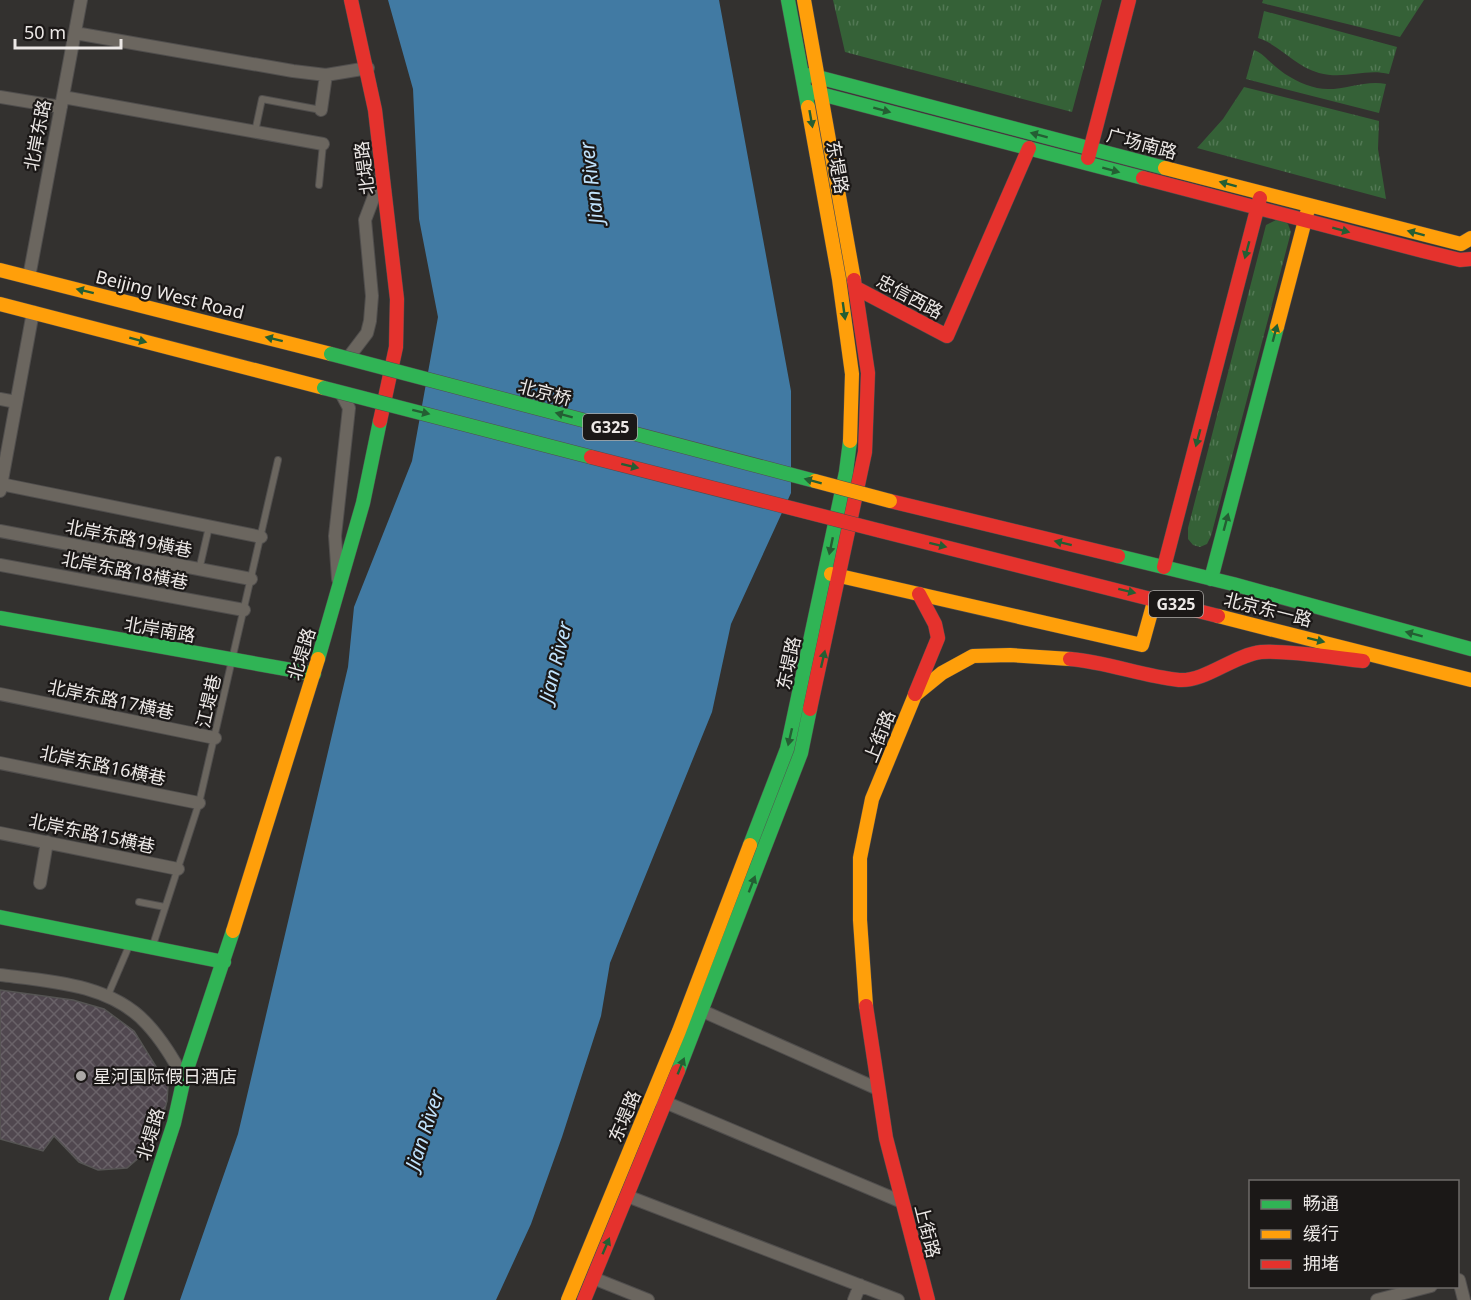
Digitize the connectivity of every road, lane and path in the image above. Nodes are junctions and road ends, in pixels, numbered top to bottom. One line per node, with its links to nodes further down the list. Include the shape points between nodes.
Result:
1 (81, 0): 6 (street, 北岸东路)
2 (351, 0): 7 (main road, 北堤路)
3 (788, 0): 8 (main road, 东堤路)
4 (804, 0): 10 (main road, 东堤路)
5 (1129, 0): 19 (main road)
6 (75, 33): 9 (street); 14 (street, 北岸东路)
7 (368, 68): 9 (street); 21 (main road, 北堤路)
8 (802, 72): 10 (main road, 广场南路); 11 (main road, 东堤路)
9 (326, 75): 15 (street)
10 (819, 77): 12 (main road, 东堤路); 19 (main road, 广场南路, one-way to 10)
11 (805, 90): 12 (main road, 广场南路); 49 (main road, 东堤路, one-way to 49, via 838,269 852,374 849,450)
12 (822, 94): 18 (main road, 广场南路, one-way to 18); 31 (main road, 东堤路)
13 (0, 97): 14 (street)
14 (62, 102): 16 (street); 30 (street, 北岸东路)
15 (321, 110): 16 (lane, via 262,99)
16 (255, 132): 17 (street)
17 (323, 144): 22 (lane)
18 (1029, 148): 20 (main road, 广场南路); 31 (main road, 忠信西路, via 947,336)
19 (1090, 148): 20 (main road); 23 (main road, 广场南路, one-way to 19)
20 (1086, 164): 25 (main road, 广场南路, one-way to 25)
21 (383, 174): 35 (street, via 365,220 372,296 370,321 367,333); 53 (main road, 北堤路, via 397,299 396,347 363,503)
22 (319, 185)
23 (1262, 193): 24 (main road, 广场南路); 25 (main road)
24 (1309, 205): 26 (main road); 27 (main road, 广场南路, one-way to 24, via 1461,244)
25 (1257, 208): 26 (main road, 广场南路); 47 (main road, one-way to 47)
26 (1305, 220): 28 (main road, 广场南路, one-way to 28, via 1460,260); 52 (main road, one-way to 26)
27 (1471, 238)
28 (1471, 259)
29 (0, 270): 30 (main road, Beijing West Road / G325)
30 (29, 277): 34 (main road, Beijing West Road / G325, one-way to 30)
31 (856, 288): 50 (main road, 东堤路, via 868,374 868,420)
32 (0, 304): 33 (main road, G325)
33 (33, 312): 36 (main road, G325, one-way to 36, bridge); 38 (street)
34 (330, 354): 35 (main road, 北京桥 / G325, bridge)
35 (348, 358): 42 (main road, 北京桥 / G325, one-way to 35, bridge)
36 (340, 392): 53 (street, via 349,408 335,536); 55 (main road, 北京东一路 / G325, one-way to 55, bridge)
37 (0, 399): 38 (street)
38 (16, 402): 39 (street)
39 (4, 442): 41 (street)
40 (278, 460): 45 (lane, 江堤巷)
41 (1, 487): 43 (street)
42 (890, 501): 47 (main road, 北京东一路 / G325, one-way to 42)
43 (209, 527): 45 (street); 48 (lane)
44 (0, 531): 48 (street, 北岸东路19横巷)
45 (261, 537): 51 (lane, 江堤巷)
46 (0, 565): 56 (street, 北岸东路18横巷)
47 (1164, 567): 52 (main road, 北京东一路 / G325)
48 (199, 570): 51 (street, 北岸东路19横巷)
49 (825, 573): 50 (main road); 80 (main road, 东堤路, one-way to 80, via 787,749)
50 (840, 577): 54 (main road); 81 (main road, 东堤路, one-way to 50, via 801,753)
51 (251, 579): 56 (lane, 江堤巷)
52 (1212, 579): 58 (main road, 北京东一路 / G325, one-way to 52)
53 (339, 591): 61 (main road, 北堤路)
54 (919, 594): 55 (main road, via 1142,645); 64 (main road, via 939,638)
55 (1155, 598): 60 (main road, 北京东一路 / G325, one-way to 60)
56 (244, 610): 59 (lane, 江堤巷)
57 (0, 618): 59 (main road, 北岸南路)
58 (1471, 649)
59 (233, 660): 61 (main road, 北岸南路); 65 (lane, 江堤巷)
60 (1414, 665): 62 (main road, 北京东一路 / G325); 64 (main road, 上街路, via 1262,652 1181,680 1094,661 973,656 942,673)
61 (314, 674): 77 (main road, 北堤路)
62 (1471, 680)
63 (0, 694): 65 (street, 北岸东路17横巷)
64 (915, 695): 83 (main road, 上街路, via 872,799 860,858 863,987)
65 (215, 738): 67 (lane, 江堤巷)
66 (0, 763): 67 (street, 北岸东路16横巷)
67 (199, 803): 70 (lane, 江堤巷)
68 (0, 833): 69 (street, 北岸东路15横巷)
69 (47, 842): 70 (street, 北岸东路15横巷); 71 (street)
70 (178, 869): 73 (lane, 江堤巷)
71 (40, 883)
72 (140, 902): 73 (lane)
73 (165, 907): 76 (lane, 江堤巷)
74 (0, 917): 75 (main road)
75 (131, 941): 76 (main road); 79 (lane)
76 (153, 946): 77 (main road)
77 (224, 962): 82 (main road, 北堤路)
78 (0, 975): 79 (street)
79 (108, 994): 82 (street, via 145,1021)
80 (689, 1006): 81 (street); 84 (main road, 东堤路)
81 (703, 1011): 83 (street); 85 (main road, 东堤路, one-way to 81)
82 (184, 1078): 92 (main road, 北堤路, via 174,1123)
83 (878, 1089): 87 (main road, 上街路)
84 (652, 1097): 85 (street); 93 (main road, 东堤路)
85 (666, 1103): 86 (main road, 东堤路); 87 (street)
86 (627, 1196): 88 (main road, 东堤路, one-way to 86); 90 (street)
87 (902, 1202): 98 (main road, 上街路)
88 (593, 1278): 94 (main road, 东堤路); 95 (street)
89 (1462, 1279): 100 (street)
90 (860, 1285): 96 (street); 97 (street)
91 (1425, 1292): 99 (street)
92 (116, 1300)
93 (568, 1300)
94 (584, 1300)
95 (648, 1300)
96 (854, 1300)
97 (898, 1300)
98 (928, 1300)
99 (1377, 1300)
100 (1464, 1300)

